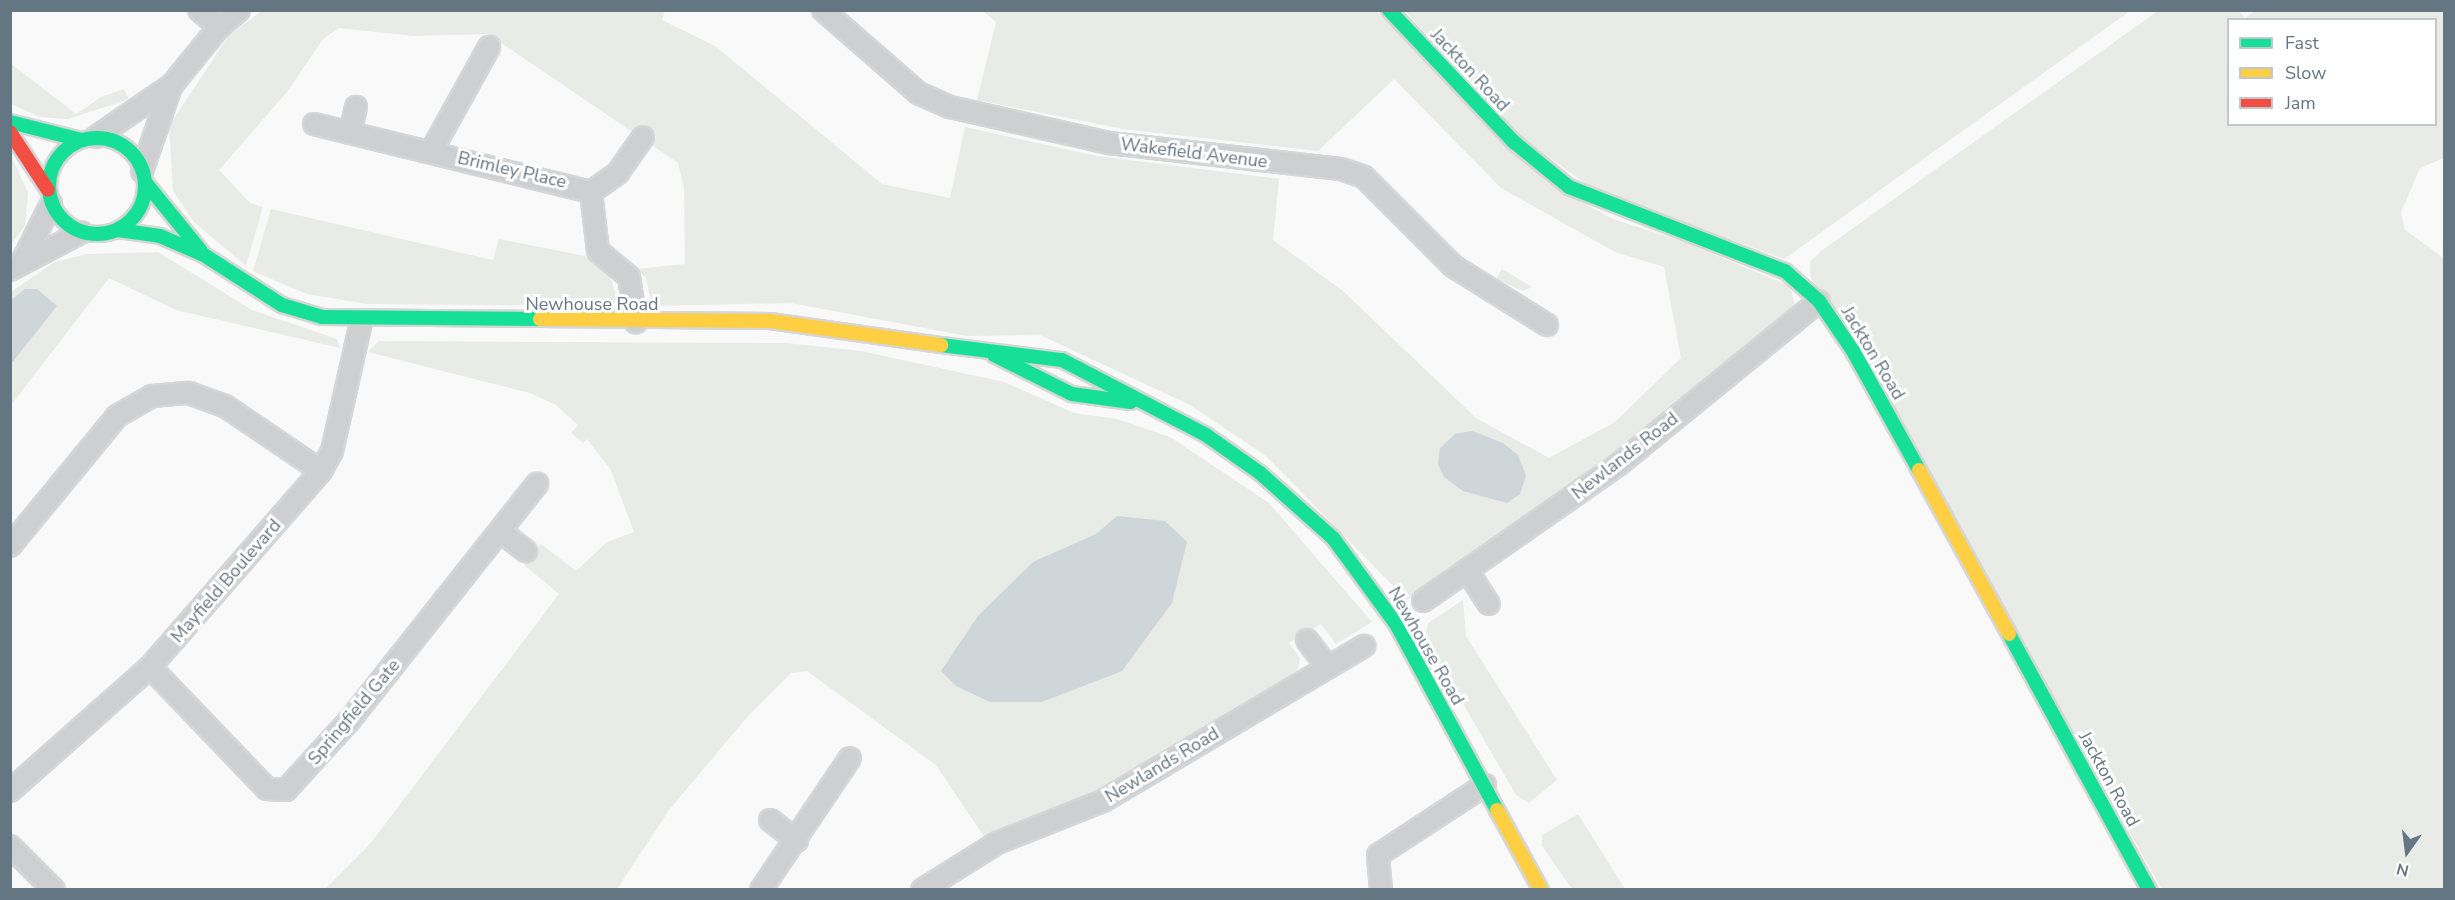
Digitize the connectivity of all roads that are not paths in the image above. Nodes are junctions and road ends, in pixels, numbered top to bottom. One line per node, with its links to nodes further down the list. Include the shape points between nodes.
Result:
1 (199, 10): 5 (street)
2 (239, 10): 5 (street)
3 (823, 10): 26 (street, Wakefield Avenue, via 918,93 950,107 1109,143 1341,169 1364,177 1460,272)
4 (1389, 10): 23 (street, Jackton Road, via 1514,142 1569,186 1785,271)
5 (219, 27): 7 (street)
6 (489, 47): 15 (street, Brimley Place)
7 (172, 85): 14 (street); 16 (street)
8 (356, 107): 12 (street)
9 (10, 122): 14 (street)
10 (314, 124): 12 (street, Brimley Place)
11 (10, 132): 18 (street)
12 (350, 133): 15 (street, Brimley Place)
13 (644, 137): 17 (street, Brimley Place, via 617,174)
14 (88, 138): 16 (street, via 126,147); 18 (street, via 59,154)
15 (432, 150): 17 (street, Brimley Place)
16 (144, 176): 19 (street, via 135,216); 21 (street, Newhouse Road)
17 (591, 192): 25 (street, Brimley Place, via 598,251 629,277)
18 (50, 197): 20 (street, via 63,221); 22 (street)
19 (118, 230): 20 (street); 21 (street, Newhouse Road, via 160,237)
20 (82, 232): 22 (street)
21 (204, 255): 24 (street, Newhouse Road, via 282,305)
22 (17, 265)
23 (1820, 301): 34 (street, Newlands Road, via 1618,465); 52 (street, Jackton Road, via 1891,418)
24 (362, 322): 25 (street, Newhouse Road); 29 (street, Mayfield Boulevard, via 334,442)
25 (636, 322): 27 (street, Newhouse Road, via 770,321 867,332)
26 (1547, 325)
27 (994, 356): 28 (street, Newhouse Road, via 1072,394); 28 (street, Newhouse Road, via 1048,355)
28 (1142, 403): 42 (street, Newhouse Road, via 1206,435 1260,473 1333,538 1396,624)
29 (321, 471): 32 (street, via 225,406 189,393 152,396 117,416); 39 (street, Mayfield Boulevard)
30 (537, 484): 31 (street, Springfield Gate)
31 (500, 531): 33 (street); 39 (street, Springfield Gate, via 349,721 286,790 267,789)
32 (10, 546)
33 (526, 551)
34 (1468, 572): 35 (street, Newlands Road); 36 (street)
35 (1423, 602)
36 (1489, 604)
37 (1307, 640): 40 (street)
38 (1364, 646): 40 (street, Newlands Road)
39 (150, 667): 43 (street, Mayfield Boulevard)
40 (1327, 667): 49 (street, Newlands Road, via 1103,801 998,843)
41 (850, 758): 45 (street)
42 (1485, 785): 50 (street, via 1378,855); 51 (street, Newhouse Road)
43 (10, 791)
44 (770, 820): 45 (street)
45 (798, 841): 48 (street)
46 (10, 846): 47 (street)
47 (54, 890)
48 (761, 890)
49 (922, 890)
50 (1381, 890)
51 (1541, 890)
52 (2149, 890)

